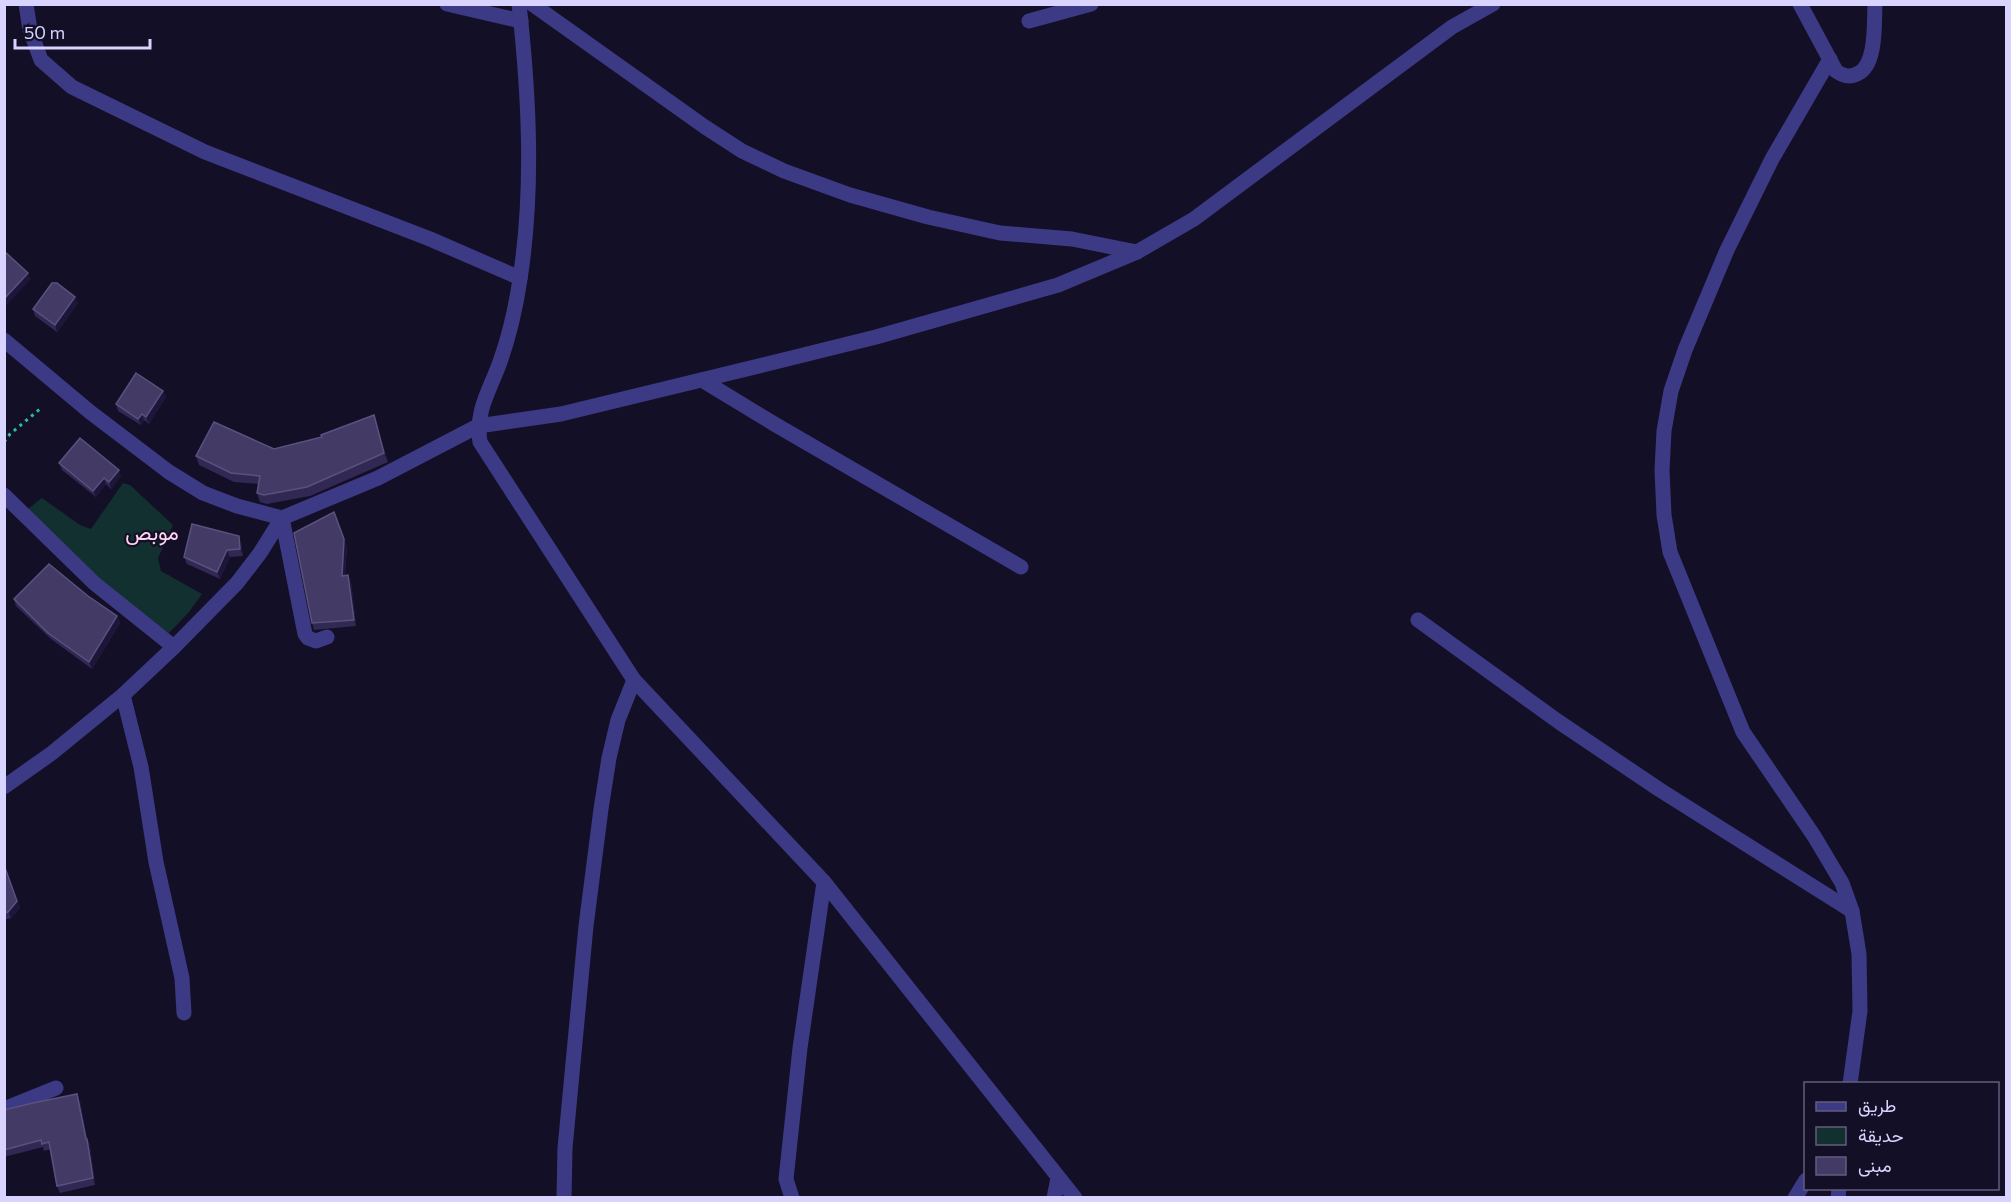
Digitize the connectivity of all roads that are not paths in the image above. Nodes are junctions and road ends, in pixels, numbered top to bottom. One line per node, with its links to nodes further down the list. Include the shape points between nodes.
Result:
1 (26, 4): 13 (street, via 41,60 72,87 205,152)
2 (447, 4): 9 (street)
3 (519, 4): 9 (street)
4 (532, 4): 12 (street, via 705,128 784,171 928,217 1000,233 1072,239)
5 (1091, 4): 10 (street)
6 (1493, 4): 12 (street, via 1443,34 1194,219)
7 (1800, 4): 11 (street)
8 (1875, 4): 11 (street, via 1868,65 1851,77 1836,71)
9 (521, 21): 13 (street, via 528,200)
10 (1029, 21)
11 (1830, 59): 27 (street, via 1772,159 1727,250 1685,350 1671,391 1662,470 1670,552 1743,732 1814,836 1842,883)
12 (1137, 252): 15 (street, via 1058,285 876,337)
13 (520, 278): 16 (street, via 510,332)
14 (4, 340): 18 (street, via 169,472 237,506)
15 (702, 380): 16 (street, via 561,414); 19 (street)
16 (478, 426): 18 (street, via 378,478); 23 (street, via 480,442)
17 (4, 495): 22 (street, via 94,583)
18 (282, 518): 21 (street, via 306,634 312,640); 22 (street, via 237,583)
19 (1021, 567)
20 (1418, 620): 27 (street, via 1660,790)
21 (327, 637)
22 (174, 647): 24 (street)
23 (634, 680): 26 (street); 34 (street, via 611,749 586,926)
24 (123, 695): 25 (street); 28 (street, via 182,978)
25 (4, 787)
26 (824, 882): 32 (street); 35 (street, via 786,1179)
27 (1852, 911): 29 (street, via 1859,954 1860,1011)
28 (184, 1013)
29 (1850, 1082)
30 (56, 1088): 31 (street)
31 (4, 1109)
32 (1058, 1178): 36 (street); 37 (street)
33 (1804, 1183): 38 (street)
34 (564, 1197)
35 (792, 1197)
36 (1054, 1197)
37 (1074, 1197)
38 (1795, 1197)

